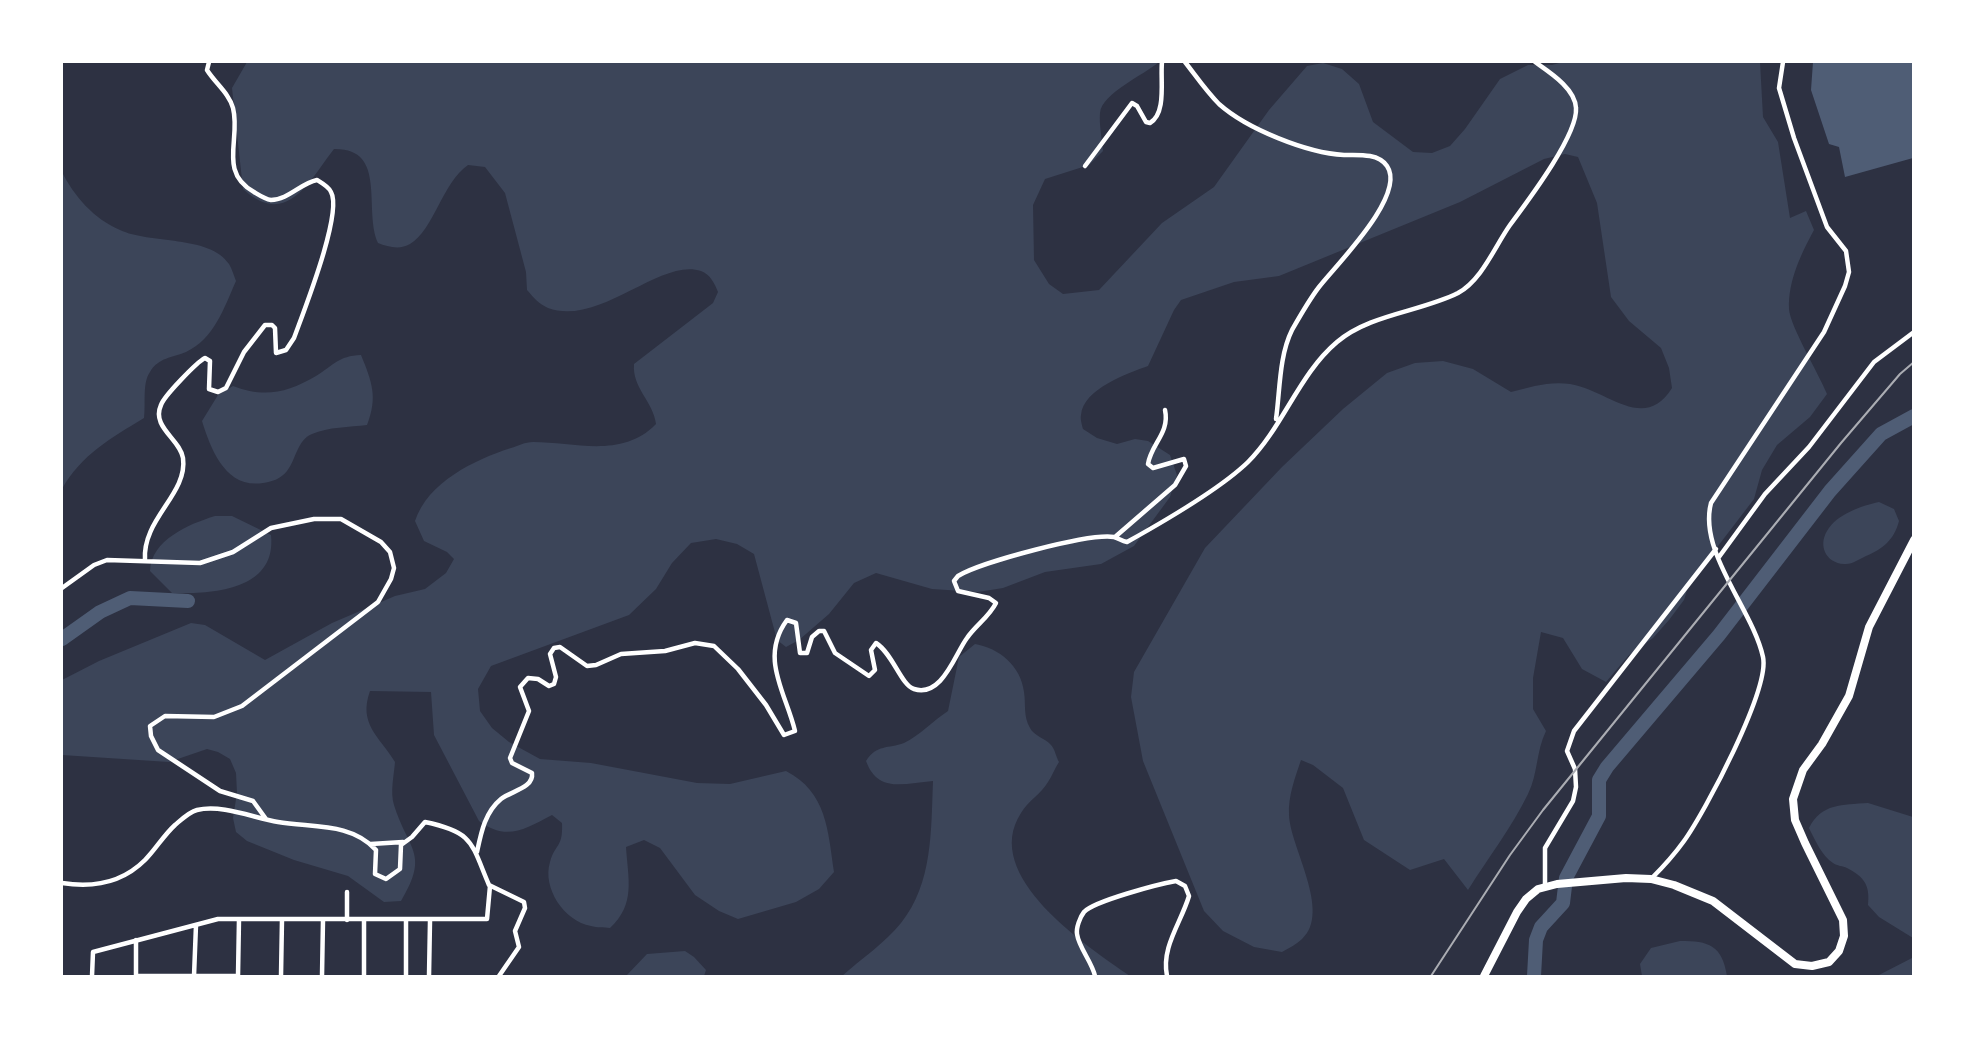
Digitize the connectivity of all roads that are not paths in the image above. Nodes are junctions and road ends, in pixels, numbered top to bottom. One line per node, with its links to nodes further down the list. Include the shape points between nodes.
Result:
1 (208, 62): 14 (street, via 207,70 232,105 233,164 243,186 270,200 317,180 331,191 332,223 294,339 286,350 276,353 275,328 265,325 244,352 226,388 218,392 209,389 211,367 205,358 194,365 160,405 164,429 183,456 183,471 146,538)
2 (1162, 62): 6 (street, via 1160,109 1155,120 1146,122 1132,103)
3 (1185, 62): 9 (street, via 1221,106 1252,124 1304,147 1332,154 1369,155 1382,161 1389,171 1389,192 1365,232 1317,289 1292,331 1283,358)
4 (1535, 62): 9 (street, via 1567,89 1574,99 1576,115 1530,202 1469,286 1370,324 1337,342 1317,363)
5 (1782, 62): 12 (street, via 1779,88 1794,138 1827,227 1846,251 1849,272 1824,332 1711,503 1708,516)
6 (1085, 166)
7 (1914, 332): 13 (street, via 1874,362)
8 (1165, 410): 10 (street, via 1163,435 1148,464 1153,468 1184,459 1186,466 1175,485)
9 (1276, 422): 10 (street, via 1248,461 1229,477 1127,542)
10 (1115, 537): 19 (street, via 1018,554 958,576 954,581 958,591 996,603 992,613 966,638 946,674 927,688 914,689 905,683 894,661 876,643 871,650 875,670 869,676 835,654 824,631 812,637 807,653 801,653 796,623 787,620 778,634 773,665 792,717 795,731 791,735 784,735 738,669 714,646 695,643 665,651 621,654 587,666 560,647 554,648 550,654 554,684 549,686 528,678 520,687 529,711 510,758 512,763 532,773 532,778 493,807 483,826)
11 (1914, 540): 20 (main road, via 1869,627 1849,696 1803,770 1792,799 1804,843 1843,920 1844,936 1839,951 1829,962 1795,964 1713,901)
12 (1716, 549): 13 (street); 23 (street, via 1574,731 1567,751 1575,769 1575,794 1545,848)
13 (1719, 557): 20 (street, via 1759,642 1764,660 1762,679 1712,793 1685,840)
14 (145, 560): 15 (street, via 107,560); 16 (street, via 200,563 233,552 272,528 329,518 352,524 390,552 394,568 378,602 242,706 214,717 165,716 150,726 158,750 220,791 253,801)
15 (62, 588)
16 (266, 819): 18 (street, via 320,825); 21 (street, via 197,810 169,830 147,859 116,880 105,884)
17 (404, 842): 18 (street); 18 (street, via 399,855 400,869 386,879 375,874 376,850); 19 (street, via 425,822 448,827)
18 (371, 844)
19 (477, 852): 22 (street)
20 (1651, 879): 23 (main road)
21 (62, 884)
22 (490, 886): 31 (street, via 487,919); 43 (street, via 519,897 525,908 515,931 519,947)
23 (1545, 886): 46 (main road, via 1526,899 1517,912)
24 (347, 892): 28 (street)
25 (239, 919): 26 (street); 32 (street); 37 (street)
26 (282, 919): 27 (street); 38 (street)
27 (323, 920): 28 (street); 39 (street)
28 (347, 920): 29 (street)
29 (364, 920): 30 (street); 40 (street)
30 (406, 921): 31 (street); 41 (street)
31 (430, 921): 42 (street)
32 (196, 925): 33 (street); 36 (street)
33 (136, 940): 34 (street, via 93,952); 35 (street)
34 (92, 976)
35 (136, 976): 36 (street)
36 (194, 976): 37 (street)
37 (238, 976)
38 (281, 976)
39 (322, 976)
40 (364, 976)
41 (406, 976)
42 (429, 976)
43 (499, 976)
44 (1095, 976): 45 (street, via 1077,934 1085,912 1104,901 1176,881 1185,886 1189,896 1168,946 1164,963)
45 (1167, 976)
46 (1484, 976)

